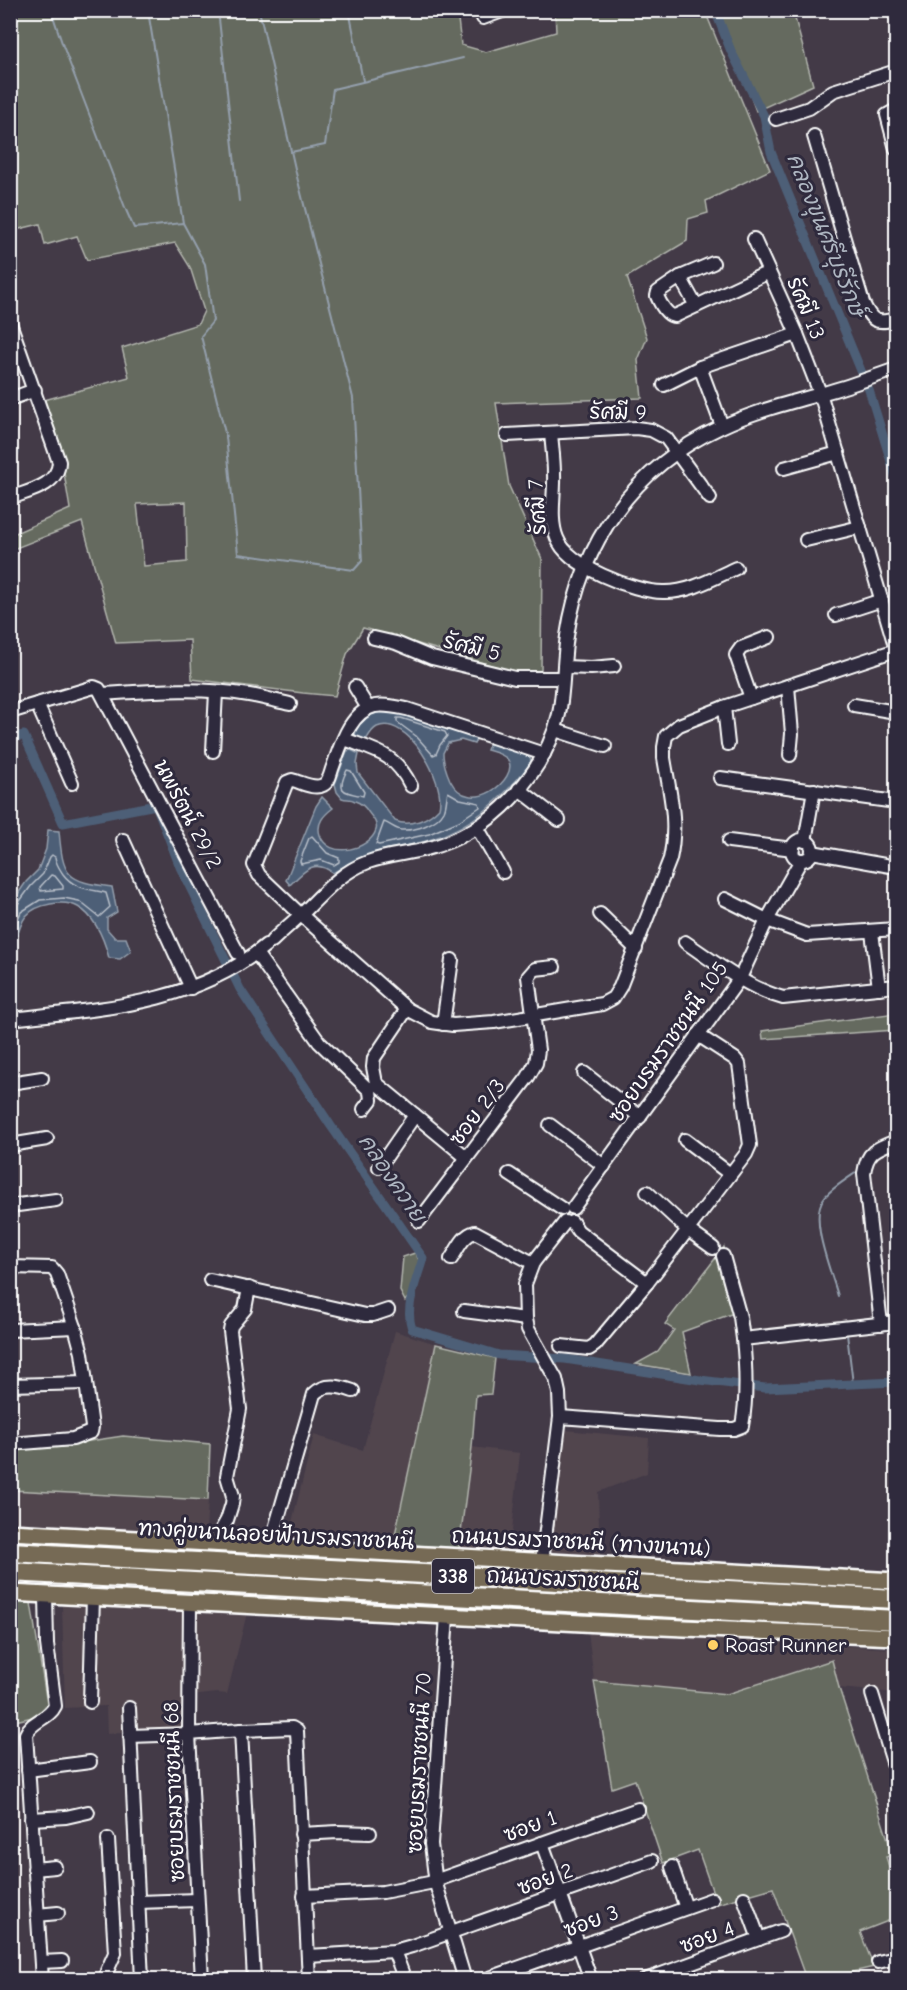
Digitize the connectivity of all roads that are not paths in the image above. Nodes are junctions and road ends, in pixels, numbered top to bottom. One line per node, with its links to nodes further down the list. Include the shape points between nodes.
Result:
1 (506, 10): 2 (street)
2 (483, 18)
3 (897, 71): 5 (street, via 832,91 809,108)
4 (897, 110): 7 (street, via 887,115)
5 (776, 119)
6 (814, 136): 13 (street, via 863,303 876,321)
7 (897, 149)
8 (754, 239): 10 (street, รัศมี 13)
9 (712, 264): 11 (street)
10 (769, 272): 12 (street); 15 (street, รัศมี 13)
11 (680, 277): 12 (street); 12 (street, via 658,292 658,299 671,316)
12 (696, 306)
13 (897, 319)
14 (10, 323): 19 (street)
15 (797, 334): 16 (street); 20 (street, รัศมี 13)
16 (700, 367): 18 (street); 22 (street)
17 (897, 369): 20 (street)
18 (664, 385)
19 (35, 390): 21 (street); 28 (street, via 59,471 50,482)
20 (820, 393): 22 (street); 26 (street, รัศมี 13)
21 (10, 399)
22 (722, 426): 25 (street)
23 (550, 433): 24 (street, รัศมี 9); 25 (street, รัศมี 9, via 651,430 666,438); 32 (street, รัศมี 7, via 556,537 561,547)
24 (507, 435)
25 (676, 453): 29 (street, รัศมี 9); 32 (street, via 624,501 600,535)
26 (838, 453): 27 (street); 30 (street, รัศมี 13)
27 (784, 468)
28 (10, 498)
29 (710, 498)
30 (860, 527): 31 (street); 34 (street, รัศมี 13)
31 (806, 540)
32 (586, 566): 33 (street, รัศมี 7, via 634,587 663,592 697,586); 40 (street, via 574,598)
33 (736, 568)
34 (882, 600): 35 (street); 38 (street, รัศมี 13)
35 (836, 615)
36 (769, 637): 45 (street, via 737,652)
37 (375, 638): 40 (street, รัศมี 5, via 432,658 515,678)
38 (897, 650): 41 (street)
39 (614, 666): 40 (street, รัศมี 5)
40 (564, 672): 53 (street)
41 (788, 686): 45 (street); 59 (street)
42 (355, 687): 50 (street)
43 (216, 692): 44 (street); 47 (street, via 248,694); 57 (street)
44 (103, 694): 46 (street, via 94,687); 82 (street, นพรัตน์ 29/2)
45 (751, 698): 49 (street)
46 (36, 704): 51 (street); 61 (street)
47 (290, 704)
48 (854, 705): 52 (street)
49 (724, 707): 55 (street); 81 (street, via 679,725 666,736 664,758 674,842)
50 (368, 708): 54 (street); 58 (street, via 407,709)
51 (10, 712)
52 (897, 712)
53 (555, 730): 56 (street); 58 (street)
54 (344, 739): 62 (street, via 395,762); 75 (street, via 323,785 287,782 255,857 254,865 260,875)
55 (728, 744)
56 (605, 746)
57 (213, 751)
58 (544, 754): 63 (street)
59 (790, 754)
60 (720, 778): 64 (street)
61 (72, 783)
62 (411, 786)
63 (519, 789): 66 (street); 67 (street)
64 (814, 790): 65 (street); 70 (street, ซอยบรมราชชนนี 105)
65 (897, 802)
66 (559, 820)
67 (477, 827): 72 (street); 75 (street, via 428,849 367,863 337,879)
68 (123, 840): 87 (street)
69 (729, 842): 70 (street, via 793,849 796,843)
70 (806, 851): 71 (street); 76 (street, ซอยบรมราชชนนี 105)
71 (897, 867)
72 (503, 872)
73 (725, 899): 76 (street)
74 (600, 914): 81 (street)
75 (301, 915): 80 (street); 89 (street)
76 (767, 920): 78 (street, via 807,935); 85 (street, ซอยบรมราชชนนี 105)
77 (897, 929): 78 (street)
78 (872, 932): 88 (street)
79 (685, 942): 85 (street)
80 (265, 947): 87 (street, via 228,973); 97 (street, via 319,1042 370,1091 371,1100)
81 (636, 949): 90 (street, via 613,998 602,1004)
82 (238, 953)
83 (452, 960): 92 (street)
84 (554, 967): 90 (street, ซอย 2/3, via 535,969 528,977)
85 (740, 978): 88 (street, via 783,998); 93 (street, ซอยบรมราชชนนี 105)
86 (897, 986): 88 (street)
87 (190, 988): 91 (street, via 123,1005)
88 (879, 988)
89 (407, 1009): 92 (street); 98 (street, via 374,1058 373,1067 376,1083)
90 (533, 1017): 92 (street); 105 (street, ซอย 2/3, via 536,1063)
91 (10, 1019)
92 (443, 1024)
93 (698, 1035): 99 (street, ซอยบรมราชชนนี 105); 109 (street, via 735,1059 741,1070 750,1145)
94 (584, 1073): 99 (street)
95 (42, 1078): 96 (street)
96 (10, 1083)
97 (364, 1109)
98 (416, 1115): 105 (street); 107 (street)
99 (640, 1117): 106 (street, ซอยบรมราชชนนี 105)
100 (550, 1125): 106 (street)
101 (47, 1139): 104 (street)
102 (685, 1140): 109 (street)
103 (897, 1141): 128 (street, via 869,1155 865,1166)
104 (10, 1145)
105 (466, 1157): 114 (street, ซอย 2/3)
106 (604, 1166): 113 (street, ซอยบรมราชชนนี 105)
107 (379, 1167)
108 (509, 1174): 113 (street)
109 (730, 1174): 115 (street)
110 (647, 1192): 115 (street)
111 (56, 1200): 112 (street)
112 (10, 1206)
113 (568, 1215): 119 (street, ซอยบรมราชชนนี 105); 122 (street, via 578,1232)
114 (418, 1221)
115 (688, 1230): 116 (street); 122 (street)
116 (713, 1248)
117 (723, 1257): 131 (street)
118 (451, 1259): 119 (street, via 470,1233 475,1232)
119 (533, 1263): 126 (street, ซอยบรมราชชนนี 105, via 525,1284)
120 (10, 1267): 129 (street, via 52,1268)
121 (210, 1280): 123 (street)
122 (647, 1283): 132 (street, via 590,1349)
123 (249, 1288): 124 (street, via 365,1315); 139 (street, via 245,1309 230,1331 240,1409 227,1476 233,1496 231,1513)
124 (388, 1310)
125 (464, 1311): 126 (street)
126 (526, 1319): 136 (street, ซอยบรมราชชนนี 105, via 556,1379)
127 (897, 1322): 128 (street)
128 (881, 1324): 131 (street)
129 (75, 1327): 130 (street); 133 (street)
130 (10, 1330)
131 (743, 1340): 136 (street, via 742,1426 734,1429)
132 (561, 1346)
133 (86, 1383): 134 (street); 137 (street, via 91,1432 73,1439)
134 (10, 1385)
135 (353, 1391): 141 (street, via 328,1386 314,1394)
136 (560, 1417): 143 (street, ซอยบรมราชชนนี 105)
137 (10, 1444)
138 (10, 1533): 139 (main road, ถนนบรมราชชนนี (ทางขนาน) / 338)
139 (214, 1543): 141 (main road, ถนนบรมราชชนนี (ทางขนาน) / 338)
140 (10, 1544): 147 (main road, ทางคู่ขนานลอยฟ้าบรมราชชนนี / 338)
141 (270, 1546): 143 (main road, ถนนบรมราชชนนี (ทางขนาน) / 338)
142 (10, 1552): 147 (highway, ถนนบรมราชชนนี / 338)
143 (542, 1562): 147 (main road, ถนนบรมราชชนนี (ทางขนาน) / 338)
144 (10, 1572): 154 (highway, ถนนบรมราชชนนี / 338)
145 (897, 1581): 147 (main road, ถนนบรมราชชนนี (ทางขนาน) / 338)
146 (10, 1583): 156 (main road, 338)
147 (861, 1588): 151 (highway, ถนนบรมราชชนนี / 338)
148 (10, 1593): 149 (main road, 338)
149 (46, 1594): 150 (main road, 338); 166 (street, via 47,1644 55,1706 26,1734)
150 (93, 1597): 152 (main road, 338); 160 (street)
151 (897, 1599)
152 (190, 1602): 153 (main road, 338); 163 (street, ซอยบรมราชชนนี 68)
153 (447, 1616): 157 (main road, 338); 179 (street, ซอยบรมราชชนนี 70, via 431,1836)
154 (857, 1618): 155 (highway, ถนนบรมราชชนนี / 338); 156 (main road, 338)
155 (897, 1620)
156 (730, 1623): 157 (main road)
157 (837, 1634): 158 (main road, 338)
158 (897, 1637)
159 (872, 1694): 167 (street)
160 (90, 1702)
161 (129, 1708): 164 (street)
162 (242, 1730): 163 (street); 172 (street, via 297,1731); 203 (street)
163 (189, 1734): 164 (street); 184 (street, ซอยบรมราชชนนี 68)
164 (130, 1736): 185 (street)
165 (90, 1762): 166 (street)
166 (28, 1770): 170 (street)
167 (897, 1772)
168 (638, 1809): 174 (street, ซอย 1)
169 (88, 1812): 170 (street)
170 (31, 1820): 178 (street)
171 (370, 1833): 172 (street)
172 (301, 1834): 181 (street)
173 (108, 1839): 200 (street, via 115,1953)
174 (542, 1843): 179 (street, ซอย 1); 180 (street)
175 (652, 1862): 180 (street, ซอย 2)
176 (55, 1867): 178 (street)
177 (672, 1867): 186 (street)
178 (34, 1869): 188 (street)
179 (435, 1881): 181 (street, ซอย 1, via 383,1892); 190 (street, ซอยบรมราชชนนี 70)
180 (560, 1894): 190 (street, ซอย 2); 192 (street)
181 (304, 1896): 194 (street)
182 (744, 1898): 191 (street)
183 (712, 1899): 186 (street, ซอย 3)
184 (197, 1900): 185 (street); 202 (street, ซอยบรมราชชนนี 68)
185 (138, 1902): 201 (street)
186 (686, 1908): 192 (street, ซอย 3)
187 (58, 1913): 188 (street)
188 (38, 1914): 197 (street)
189 (781, 1931): 191 (street, ซอย 4)
190 (451, 1933): 193 (street, ซอย 2); 206 (street, ซอยบรมราชชนนี 70)
191 (759, 1939): 209 (street, ซอย 4)
192 (579, 1946): 207 (street, ซอย 3); 208 (street)
193 (394, 1951): 194 (street, ซอย 2); 205 (street)
194 (308, 1956): 204 (street)
195 (897, 1958): 198 (street)
196 (62, 1961): 197 (street)
197 (41, 1962): 199 (street)
198 (878, 1962)
199 (42, 1980)
200 (107, 1980)
201 (142, 1980)
202 (202, 1980)
203 (254, 1980)
204 (309, 1980)
205 (405, 1980)
206 (465, 1980)
207 (484, 1980)
208 (591, 1980)
209 (645, 1980)

